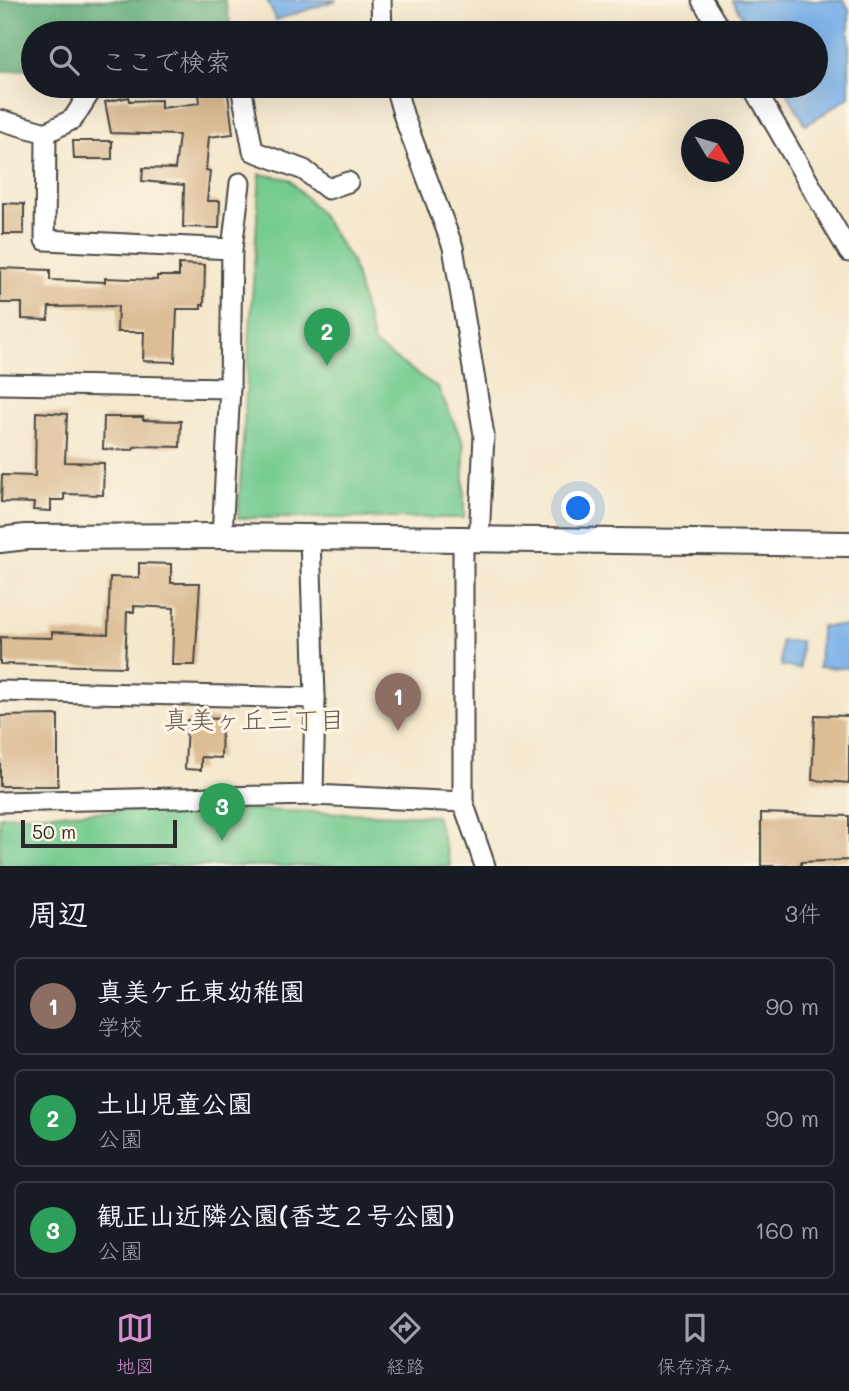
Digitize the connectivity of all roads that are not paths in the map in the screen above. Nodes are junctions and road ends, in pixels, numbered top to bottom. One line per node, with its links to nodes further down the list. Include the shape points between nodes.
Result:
1 (381, 0): 3 (street)
2 (702, 0): 4 (street)
3 (382, 21)
4 (715, 21)
5 (86, 98): 10 (street, via 73,119)
6 (243, 98): 11 (street, via 253,151 304,170 328,189)
7 (398, 98): 20 (street, via 453,247 484,435)
8 (760, 98): 14 (street)
9 (0, 120): 10 (street)
10 (46, 133): 13 (street, via 45,240)
11 (348, 182)
12 (240, 183): 13 (street)
13 (232, 249): 16 (street)
14 (849, 252)
15 (0, 384): 16 (street)
16 (230, 388): 17 (street)
17 (222, 536): 18 (street); 19 (street)
18 (310, 537): 20 (street); 23 (street)
19 (0, 540)
20 (471, 540): 21 (street); 26 (street)
21 (849, 544)
22 (0, 691): 23 (street)
23 (315, 698): 24 (street)
24 (313, 795): 25 (street); 26 (street)
25 (0, 802)
26 (463, 802): 27 (street)
27 (485, 866)

